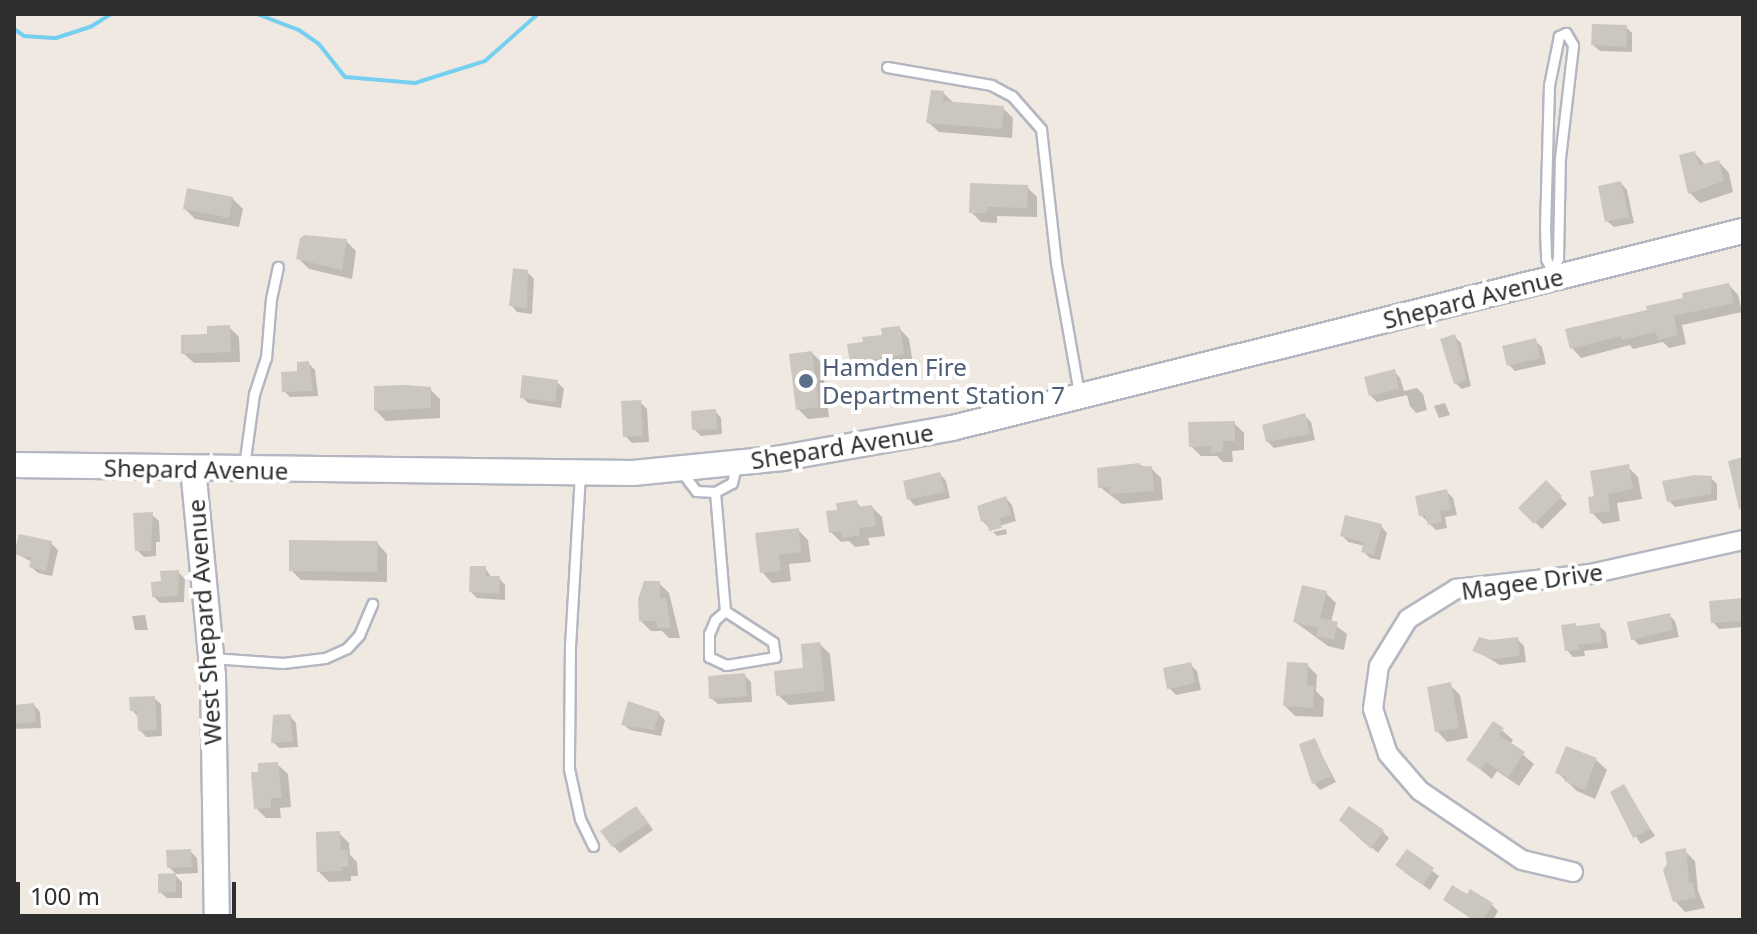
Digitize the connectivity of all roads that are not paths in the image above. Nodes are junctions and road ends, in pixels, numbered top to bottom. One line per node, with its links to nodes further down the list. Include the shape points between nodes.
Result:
1 (887, 67): 5 (lane, via 991,85 1012,96 1041,129 1056,263)
2 (1743, 231): 4 (main road, Shepard Avenue)
3 (278, 267): 9 (lane)
4 (1554, 274): 4 (lane, via 1573,45 1566,33 1559,36 1549,85 1545,227 1546,259); 5 (main road, Shepard Avenue)
5 (1080, 396): 6 (main road, Shepard Avenue, via 952,428)
6 (737, 462): 10 (main road, Shepard Avenue); 12 (lane, via 732,483)
7 (14, 465): 8 (main road, Shepard Avenue)
8 (193, 468): 9 (main road, Shepard Avenue); 16 (main road, West Shepard Avenue)
9 (244, 469): 11 (main road, Shepard Avenue)
10 (679, 469): 11 (main road, Shepard Avenue); 12 (lane, via 692,488)
11 (580, 473): 17 (lane, via 570,632 569,769 580,819)
12 (715, 492): 15 (lane)
13 (1743, 540): 18 (street, Magee Drive, via 1590,574 1456,589 1408,619 1379,666 1373,709 1388,754 1420,791 1522,860)
14 (372, 604): 16 (lane, via 359,635 347,648 325,658 283,663)
15 (725, 611): 15 (lane, via 709,634 712,661 726,665 775,657 773,642)
16 (211, 658): 19 (main road, West Shepard Avenue)
17 (593, 846)
18 (1573, 872)
19 (217, 920)

